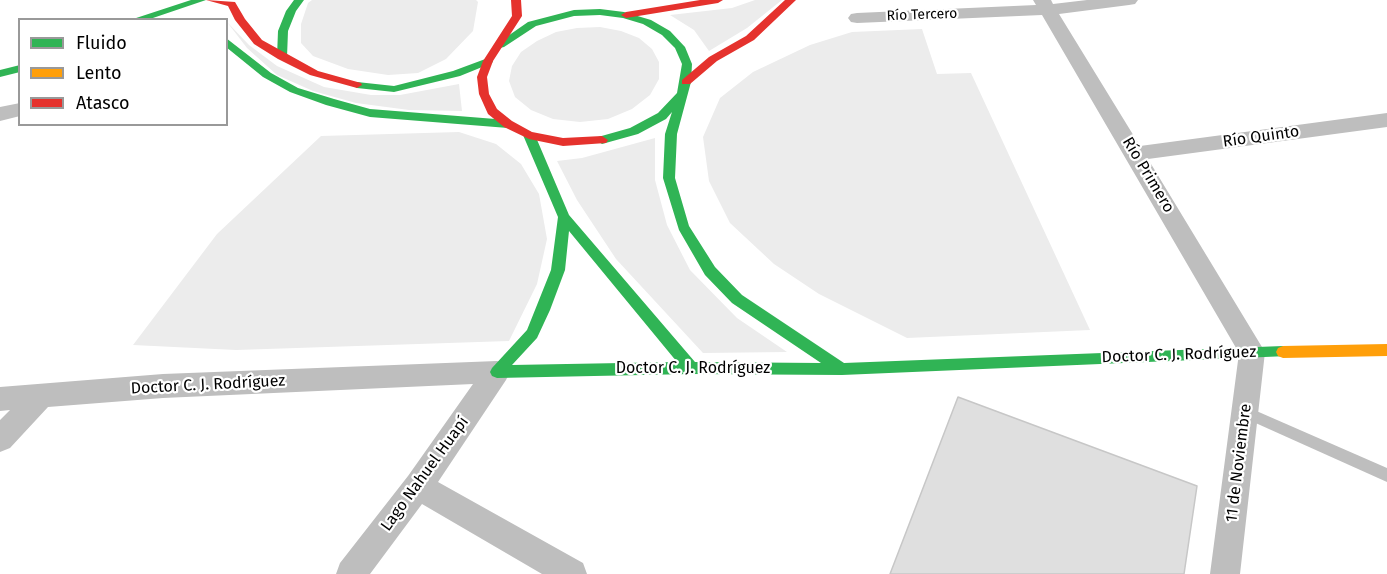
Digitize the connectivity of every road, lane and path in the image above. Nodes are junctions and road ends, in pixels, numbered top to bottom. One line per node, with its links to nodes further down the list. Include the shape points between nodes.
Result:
1 (211, 0): 8 (main road)
2 (299, 0): 18 (main road, via 283,31)
3 (516, 0): 16 (main road, via 517,16)
4 (573, 0): 11 (main road)
5 (718, 0): 12 (main road)
6 (791, 0): 23 (main road, via 750,38 713,59)
7 (1129, 0): 9 (street, Río Tercero)
8 (238, 2): 10 (main road); 18 (main road, via 240,20 258,42)
9 (1045, 5): 14 (street, Río Tercero); 30 (street, Río Primero)
10 (202, 8): 13 (main road)
11 (600, 12): 12 (main road); 16 (main road, via 553,18)
12 (624, 15): 23 (main road, via 666,33 680,47 687,64)
13 (146, 18)
14 (857, 18)
15 (228, 43): 28 (main road, via 267,75 294,90 330,102 370,113)
16 (500, 45): 20 (main road)
17 (18, 55): 19 (main road)
18 (282, 57): 20 (main road, via 314,74 351,84 394,89 456,74)
19 (0, 60)
20 (488, 61): 28 (main road, via 482,78 484,94 492,111)
21 (18, 69): 22 (main road)
22 (0, 74)
23 (686, 82): 24 (main road)
24 (680, 96): 29 (main road, via 662,116 634,131 600,141 563,142); 35 (main road, via 671,134 669,178 683,227 710,272 737,299)
25 (18, 110): 26 (street)
26 (0, 114)
27 (1387, 120): 30 (street, Río Quinto)
28 (508, 124): 29 (main road)
29 (529, 135): 31 (main road)
30 (1135, 154): 33 (street, Río Primero)
31 (564, 217): 34 (main road); 36 (main road, via 558,270 543,310 532,334)
32 (1387, 350): 33 (main road, Doctor C. J. Rodríguez)
33 (1252, 352): 35 (main road, Doctor C. J. Rodríguez); 39 (street, 11 de Noviembre)
34 (691, 368): 35 (main road, Doctor C. J. Rodríguez); 36 (main road, Doctor C. J. Rodríguez)
35 (842, 369)
36 (497, 372): 37 (street, Doctor C. J. Rodríguez, via 164,386); 42 (street, Lago Nahuel Huapí)
37 (39, 398): 38 (street, Doctor C. J. Rodríguez); 40 (street)
38 (0, 399)
39 (1245, 412): 41 (lane); 45 (street, 11 de Noviembre)
40 (0, 439)
41 (1387, 475)
42 (418, 486): 43 (street, Lago Nahuel Huapí); 44 (street)
43 (351, 574)
44 (572, 574)
45 (1225, 574)

